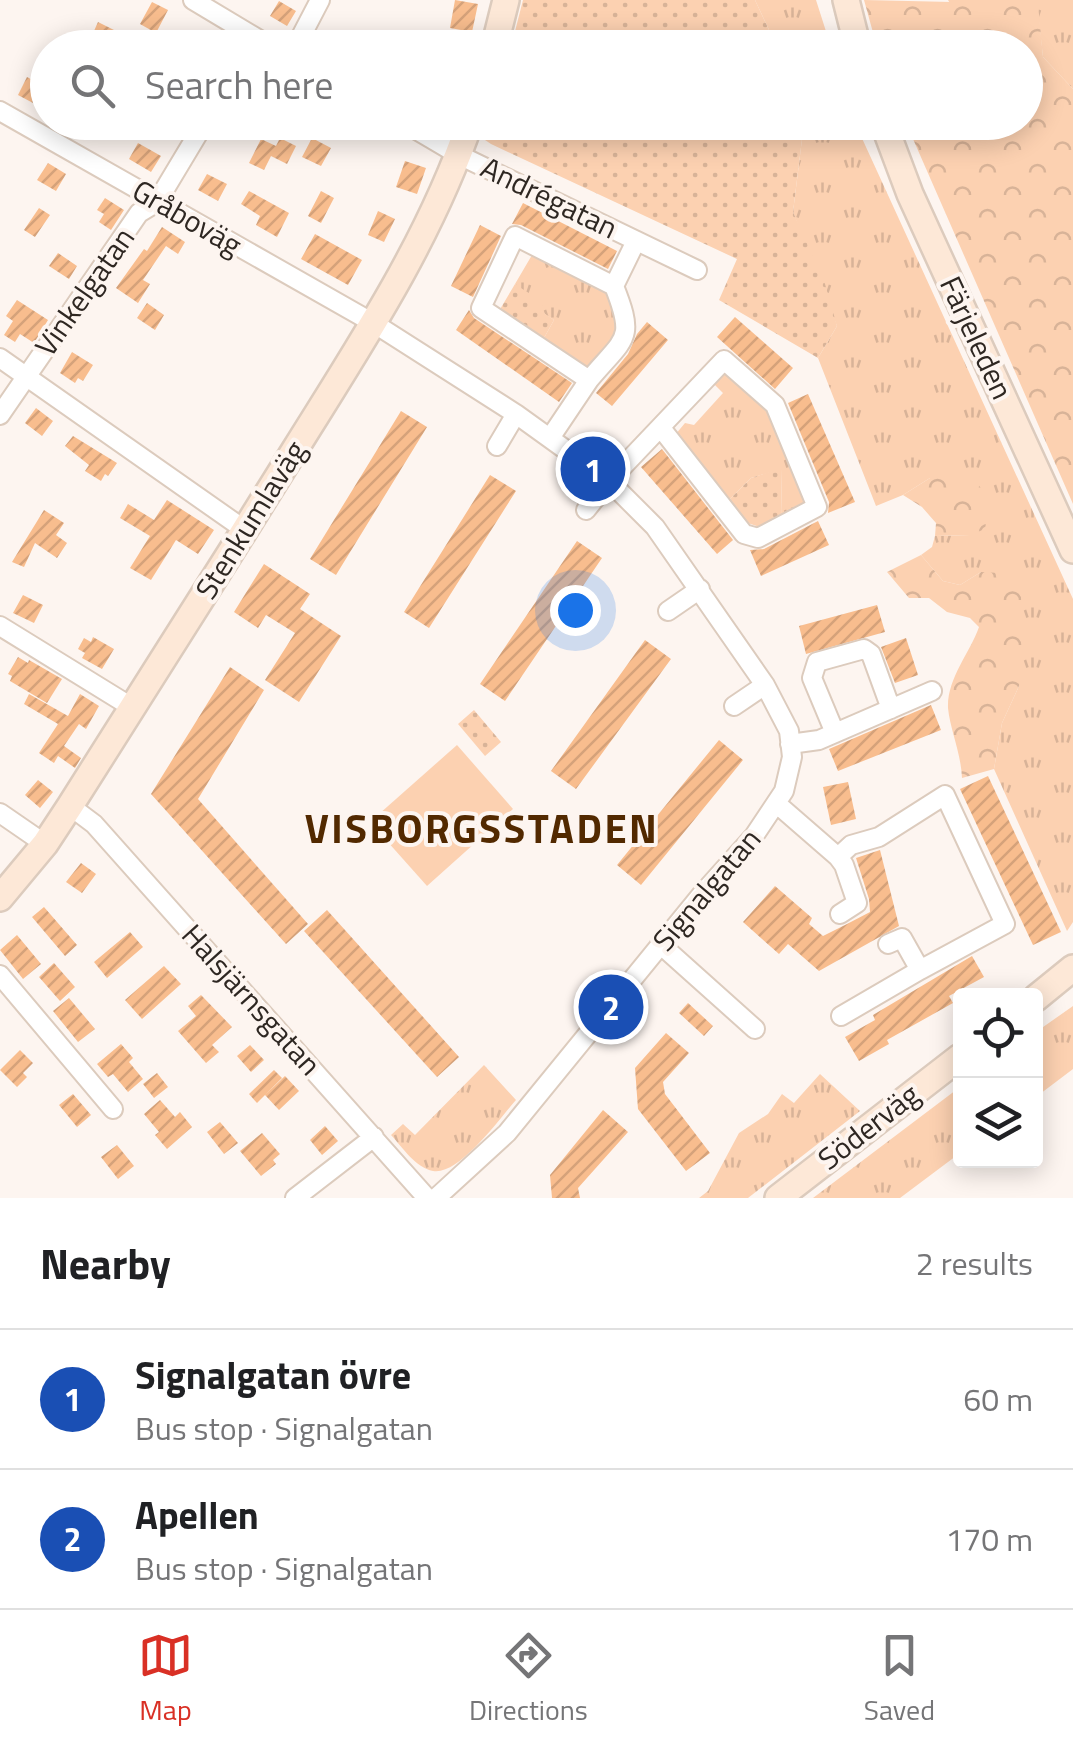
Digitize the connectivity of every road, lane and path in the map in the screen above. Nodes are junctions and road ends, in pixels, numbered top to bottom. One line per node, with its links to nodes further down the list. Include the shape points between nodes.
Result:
1 (193, 0): 5 (street)
2 (320, 0): 6 (street)
3 (506, 0): 7 (street)
4 (846, 0): 8 (street)
5 (239, 30)
6 (304, 30)
7 (498, 30)
8 (854, 30)
9 (0, 112): 10 (street, Gråboväg)
10 (30, 129)
11 (49, 140): 17 (street, Gråboväg)
12 (194, 140): 17 (street, Vinkelgatan)
13 (434, 140): 16 (street, Andrégatan)
14 (464, 140): 16 (street, Stenkumlaväg)
15 (890, 140): 33 (street, Färjeleden)
16 (459, 154): 18 (street, Andrégatan); 21 (street, Stenkumlaväg)
17 (157, 202): 21 (street, Gråboväg); 23 (street, Vinkelgatan, via 139,214)
18 (636, 241): 19 (street, Andrégatan); 20 (street)
19 (697, 270)
20 (614, 286): 24 (street, via 626,336); 24 (street, via 516,236 480,308)
21 (375, 324): 25 (street); 32 (street, Stenkumlaväg)
22 (0, 358): 23 (street)
23 (25, 376): 26 (street, Vinkelgatan); 32 (street)
24 (589, 380): 28 (street)
25 (516, 414): 28 (street); 29 (street)
26 (0, 415)
27 (661, 428): 27 (street, via 744,534 758,538 817,506 775,404 724,360); 30 (street)
28 (550, 438): 30 (street)
29 (497, 446)
30 (608, 481): 31 (street); 34 (street, via 655,527)
31 (586, 510)
32 (245, 530): 40 (street, Stenkumlaväg)
33 (1073, 550)
34 (700, 589): 35 (street); 37 (street)
35 (668, 611)
36 (0, 626): 40 (street)
37 (765, 685): 39 (street); 43 (street)
38 (932, 691): 41 (street)
39 (734, 706)
40 (133, 708): 45 (street, Stenkumlaväg)
41 (891, 709): 42 (street); 42 (street, via 864,649 817,662 812,678)
42 (835, 734): 43 (street)
43 (790, 744): 44 (street, Signalgatan, via 789,774)
44 (776, 804): 48 (street, Signalgatan); 51 (street, Signalgatan)
45 (70, 806): 47 (street, Stenkumlaväg); 61 (street, Halsjärnsgatan, via 94,824)
46 (0, 813): 47 (street)
47 (45, 844): 49 (street, Stenkumlaväg)
48 (838, 857): 50 (street, Signalgatan, via 857,904); 54 (street, via 944,795 1005,924)
49 (0, 898)
50 (840, 914)
51 (660, 944): 58 (street); 64 (street, Signalgatan, via 506,1133)
52 (888, 944): 54 (street, via 902,938)
53 (1073, 968): 56 (street)
54 (920, 970): 57 (street)
55 (0, 974): 60 (street)
56 (1043, 992)
57 (840, 1016)
58 (755, 1029)
59 (953, 1061): 65 (street, Söderväg)
60 (113, 1109)
61 (374, 1138): 62 (street); 63 (street, Halsjärnsgatan)
62 (296, 1198)
63 (427, 1198)
64 (436, 1198)
65 (778, 1198)

